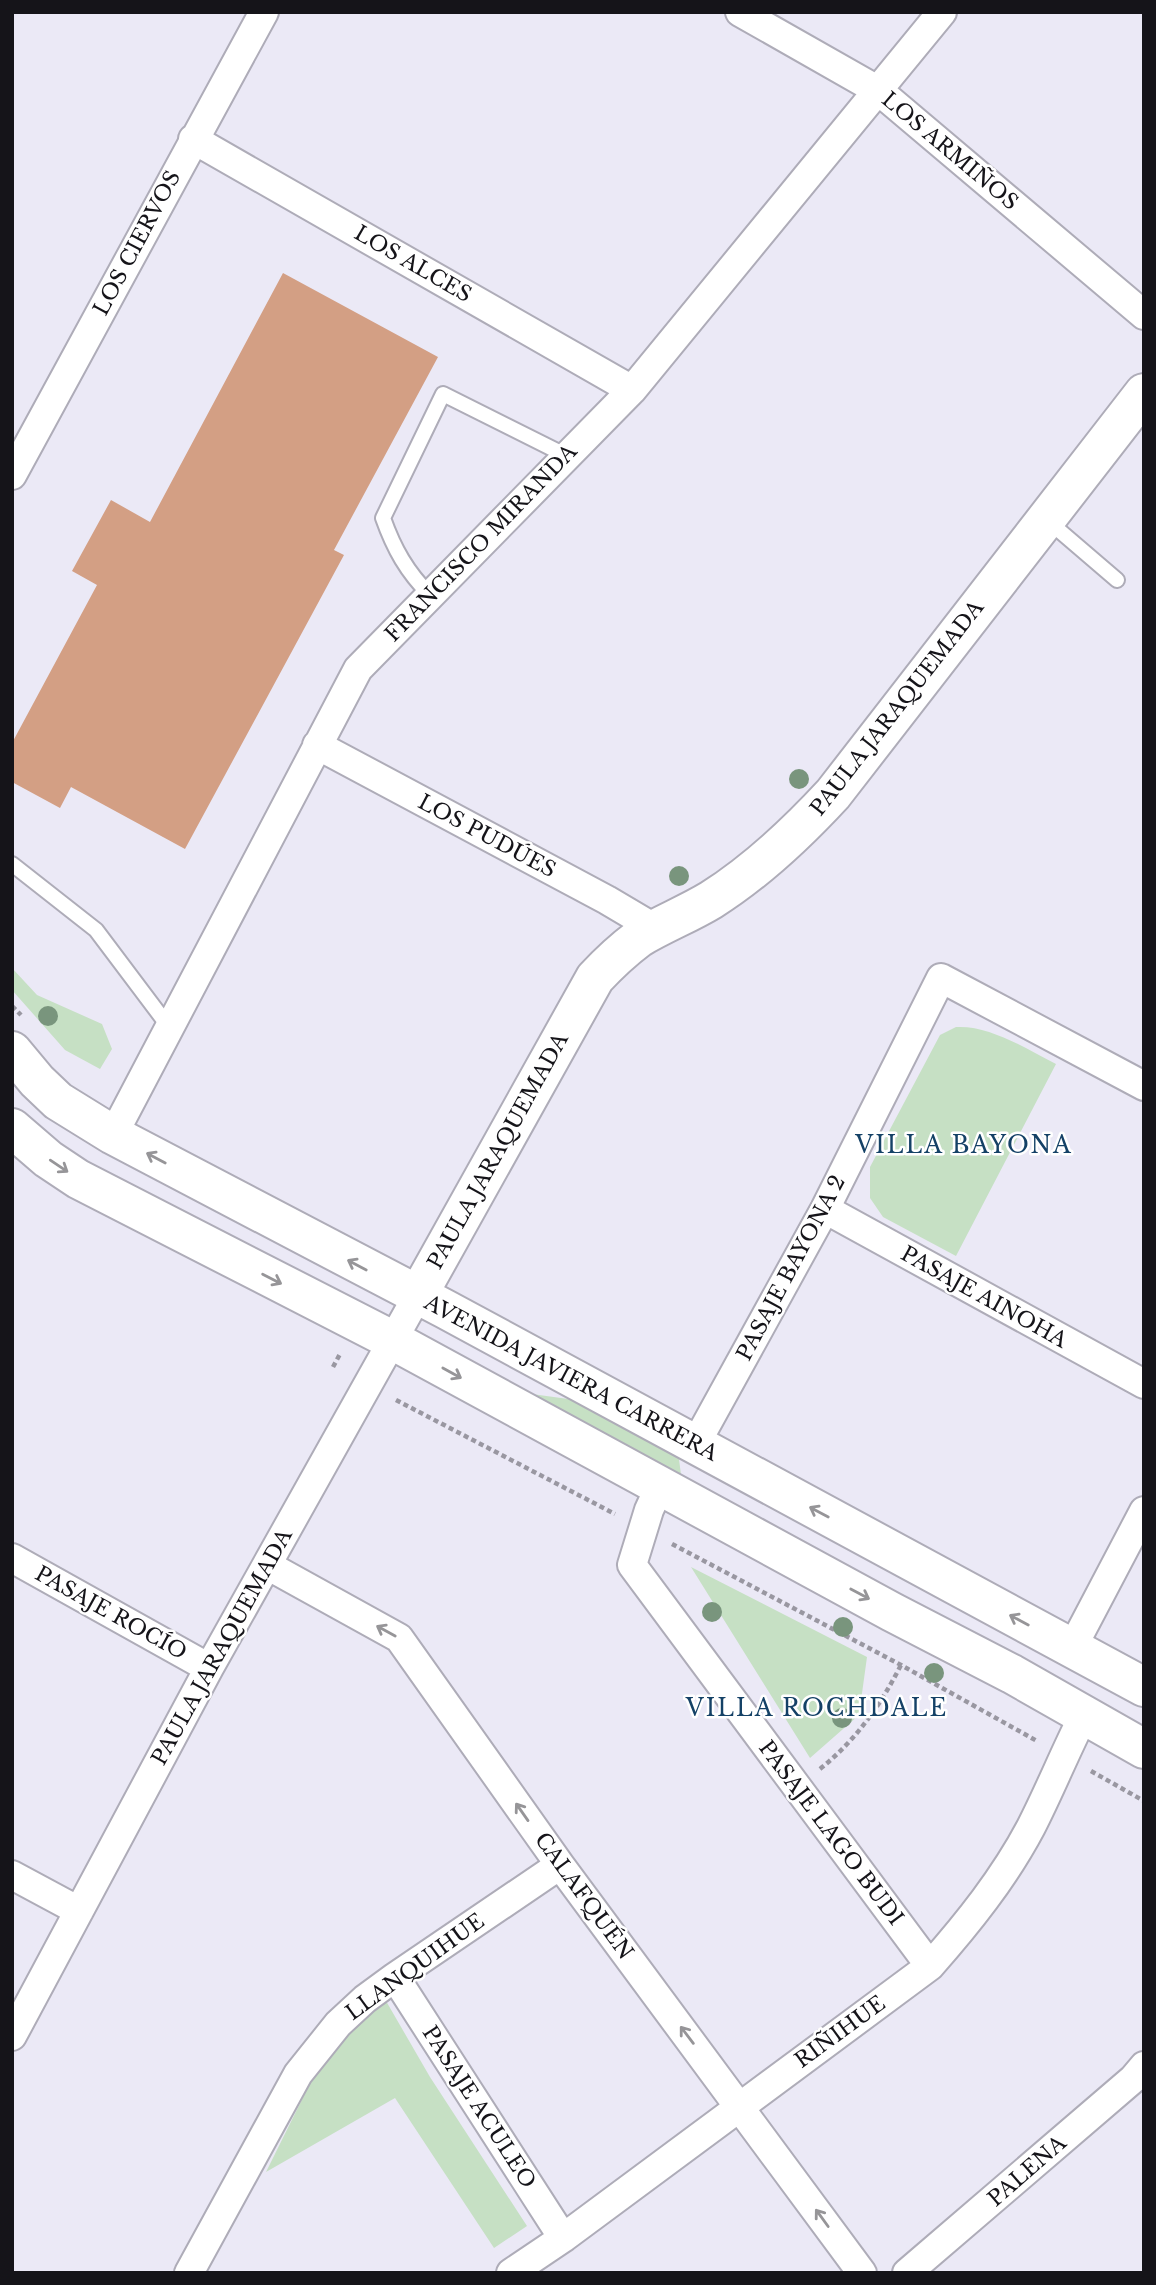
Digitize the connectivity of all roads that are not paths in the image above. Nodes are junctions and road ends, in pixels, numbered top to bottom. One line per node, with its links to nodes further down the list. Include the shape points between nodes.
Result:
1 (264, 12): 5 (street, LOS CIERVOS)
2 (740, 12): 4 (street, LOS ARMIÑOS)
3 (942, 12): 4 (street, FRANCISCO MIRANDA)
4 (879, 91): 6 (street, LOS ARMIÑOS); 7 (street, FRANCISCO MIRANDA)
5 (194, 139): 7 (street, LOS ALCES); 10 (street, LOS CIERVOS)
6 (1144, 315)
7 (632, 390): 9 (street, FRANCISCO MIRANDA)
8 (1144, 393): 11 (main road, PAULA JARAQUEMADA)
9 (567, 456): 13 (street, FRANCISCO MIRANDA); 13 (lane, via 443,394 383,518 402,563)
10 (12, 475)
11 (1046, 519): 12 (lane); 16 (main road, PAULA JARAQUEMADA, via 805,824 745,877)
12 (1117, 580)
13 (430, 595): 14 (street, FRANCISCO MIRANDA, via 358,669)
14 (317, 745): 16 (street, LOS PUDÚES); 17 (street, FRANCISCO MIRANDA)
15 (12, 864): 17 (lane, via 96,930)
16 (656, 929): 24 (main road, PAULA JARAQUEMADA, via 615,957 595,978)
17 (169, 1027): 21 (street, FRANCISCO MIRANDA)
18 (12, 1051): 21 (main road, AVENIDA JAVIERA CARRERA, via 58,1101)
19 (1144, 1086): 23 (street, PASAJE BAYONA 2, via 941,978)
20 (12, 1128): 22 (main road, one-way to 22, via 48,1159)
21 (113, 1135): 22 (main road); 24 (main road, AVENIDA JAVIERA CARRERA, one-way to 21)
22 (110, 1197): 25 (main road, one-way to 25)
23 (825, 1209): 26 (street, PASAJE AINOHA); 27 (street, PASAJE BAYONA 2)
24 (418, 1295): 25 (street, PAULA JARAQUEMADA); 27 (main road, AVENIDA JAVIERA CARRERA)
25 (392, 1340): 28 (main road, one-way to 28); 32 (street, PAULA JARAQUEMADA)
26 (1144, 1384)
27 (695, 1445): 30 (main road); 33 (main road, AVENIDA JAVIERA CARRERA, one-way to 27)
28 (660, 1486): 30 (main road); 42 (street, PASAJE LAGO BUDI, via 632,1565)
29 (1144, 1511): 33 (street)
30 (715, 1516): 35 (main road, one-way to 35)
31 (12, 1558): 34 (street, PASAJE ROCÍO)
32 (267, 1565): 34 (street, PAULA JARAQUEMADA); 39 (street, CALAFQUÉN, one-way to 32, via 399,1639)
33 (1072, 1648): 35 (main road); 36 (main road, AVENIDA JAVIERA CARRERA)
34 (209, 1668): 41 (street, PAULA JARAQUEMADA)
35 (1012, 1674): 37 (main road)
36 (1144, 1687)
37 (1084, 1715): 38 (main road); 42 (street, RIÑIHUE, via 1031,1828 968,1923)
38 (1144, 1749)
39 (560, 1865): 43 (street, LLANQUIHUE); 46 (street, CALAFQUÉN, one-way to 39)
40 (12, 1875): 41 (street)
41 (79, 1911): 44 (street, PAULA JARAQUEMADA)
42 (930, 1966): 46 (street, RIÑIHUE)
43 (396, 1977): 47 (street, PASAJE ACULEO); 48 (street, LLANQUIHUE, via 338,2024 298,2074)
44 (12, 2036)
45 (1144, 2066): 51 (street, PALENA)
46 (740, 2105): 47 (street, RIÑIHUE); 50 (street, CALAFQUÉN, one-way to 46)
47 (563, 2238): 49 (street, RIÑIHUE)
48 (189, 2273)
49 (511, 2273)
50 (862, 2273)
51 (907, 2273)

